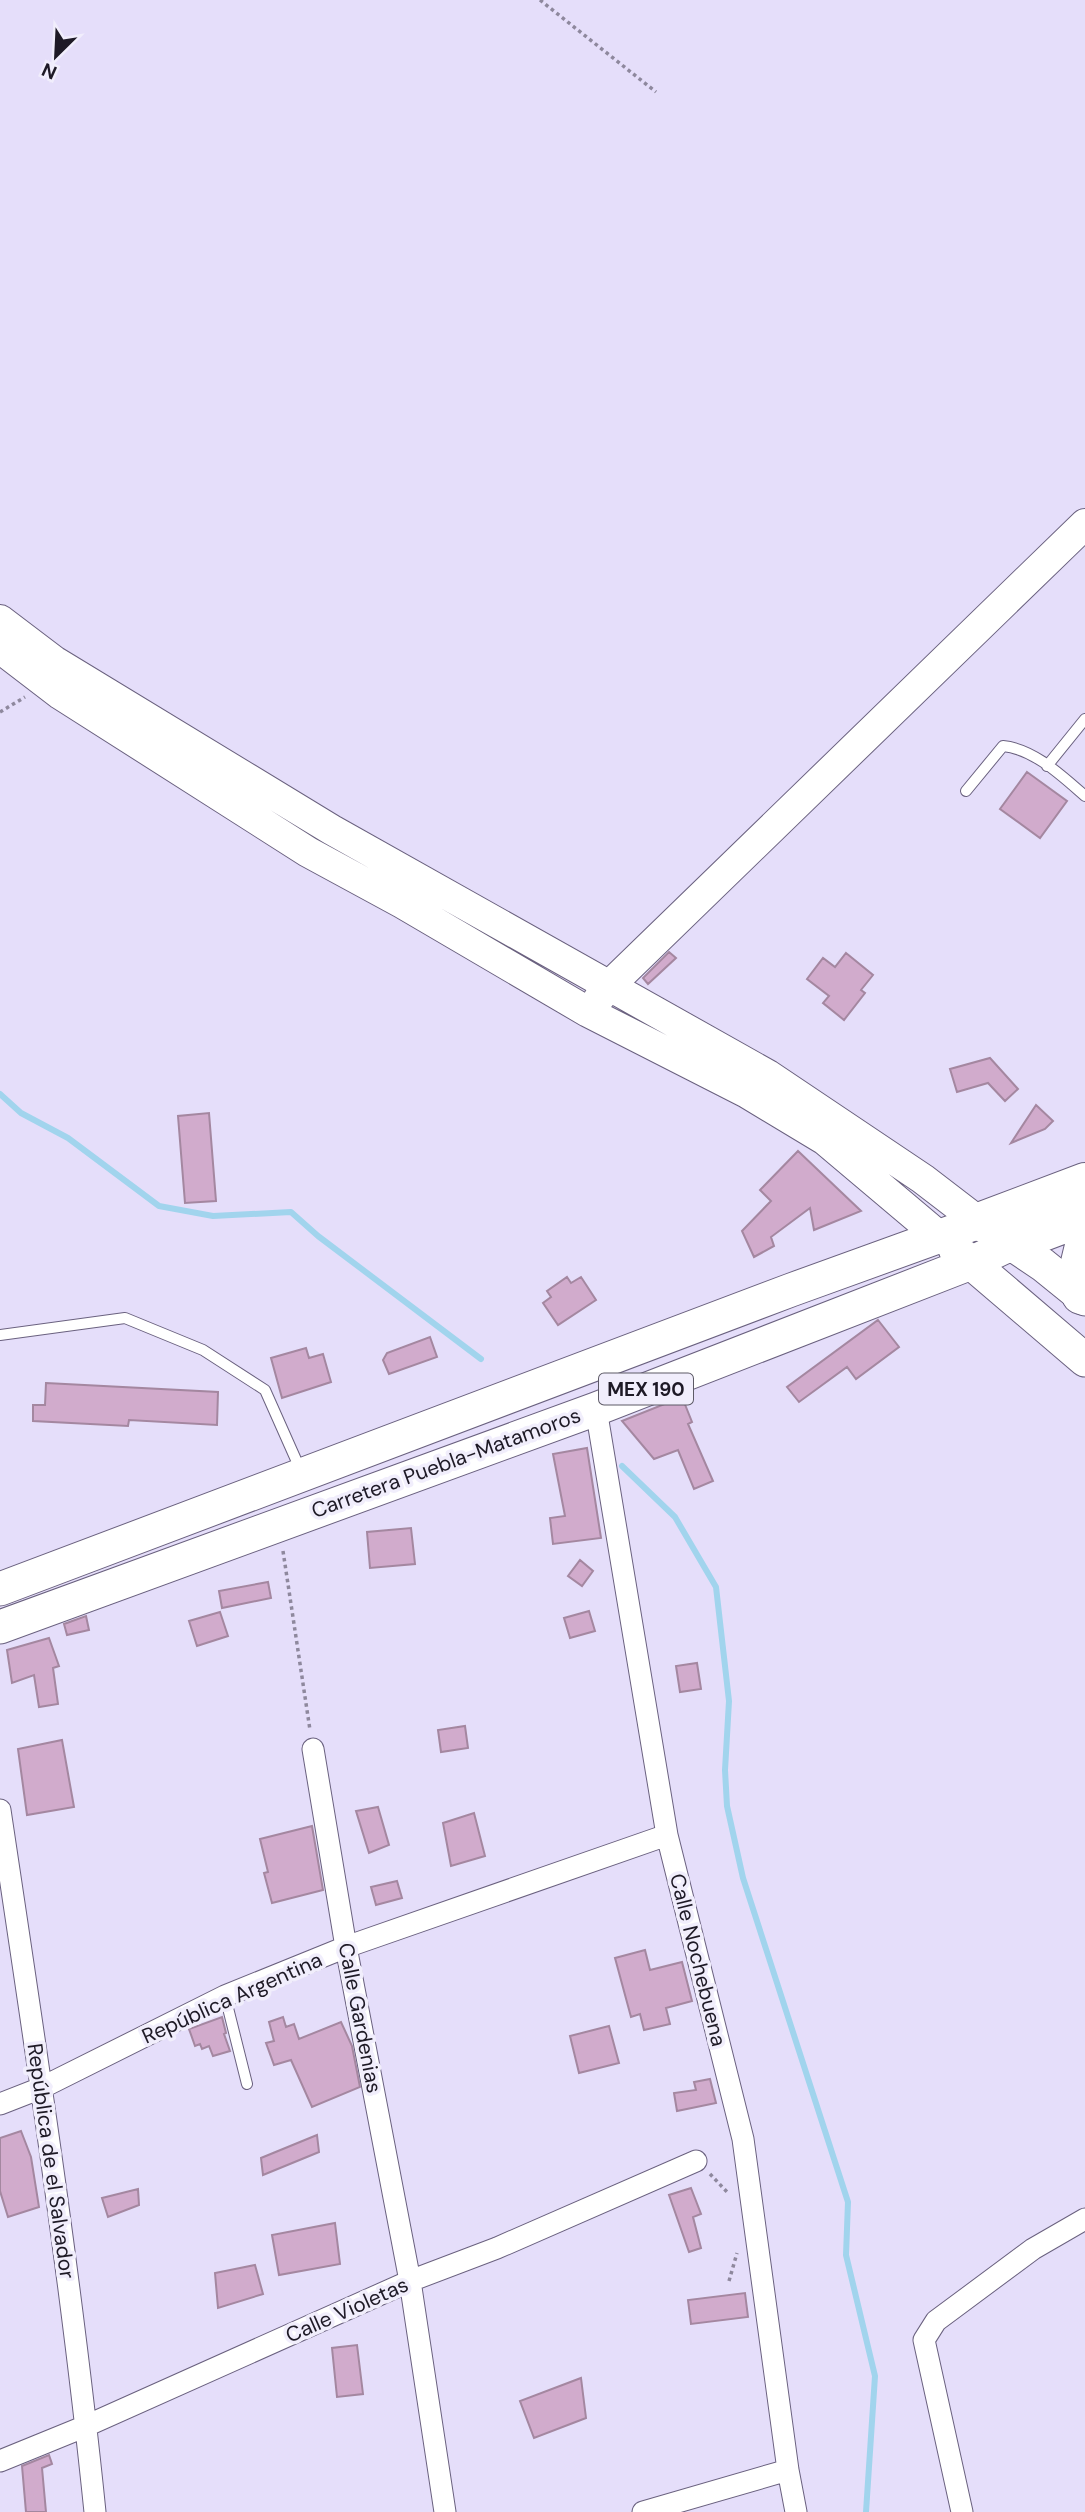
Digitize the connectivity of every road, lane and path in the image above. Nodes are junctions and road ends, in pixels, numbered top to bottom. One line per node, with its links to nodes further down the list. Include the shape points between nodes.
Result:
1 (540, 0): 2 (path)
2 (656, 92)
3 (1085, 524): 10 (street)
4 (0, 620): 10 (street, via 54,661 332,830)
5 (0, 648): 11 (street, via 60,694 308,852)
6 (1085, 719): 7 (lane)
7 (1047, 766): 8 (lane, via 1018,747 1003,746); 9 (lane)
8 (966, 791)
9 (1084, 792)
10 (610, 985): 11 (street); 12 (street, via 768,1075)
11 (588, 1012): 12 (street)
12 (875, 1164): 15 (street); 16 (street)
13 (1085, 1181): 15 (highway, Carretera Puebla-Matamoros / MEX 190)
14 (1085, 1216): 18 (highway, Carretera Puebla-Matamoros / MEX 190)
15 (979, 1222): 16 (main road, Carretera Puebla-Matamoros / MEX 190); 18 (main road)
16 (940, 1237): 19 (main road); 23 (main road, Carretera Puebla-Matamoros / MEX 190)
17 (1085, 1242): 20 (highway, via 1079,1271)
18 (1011, 1244): 19 (main road, Carretera Puebla-Matamoros / MEX 190); 20 (main road, via 1043,1265)
19 (971, 1262): 20 (main road); 22 (main road, Carretera Puebla-Matamoros / MEX 190)
20 (1080, 1324)
21 (0, 1335): 23 (lane, via 125,1318 203,1350 265,1390)
22 (596, 1409): 24 (main road, Carretera Puebla-Matamoros / MEX 190); 29 (street, Calle Nochebuena)
23 (302, 1474): 25 (main road, Carretera Puebla-Matamoros / MEX 190)
24 (279, 1523): 26 (main road, Carretera Puebla-Matamoros / MEX 190); 27 (path)
25 (0, 1589)
26 (0, 1627)
27 (313, 1749): 30 (street, Calle Gardenias)
28 (0, 1810): 33 (street, República de el Salvador)
29 (667, 1835): 30 (street, República Argentina); 43 (street, Calle Nochebuena, via 743,2139)
30 (346, 1947): 31 (street, República Argentina); 39 (street, Calle Gardenias)
31 (225, 1996): 32 (lane); 33 (street, República Argentina)
32 (247, 2084)
33 (41, 2088): 34 (street, República Argentina); 41 (street, República de el Salvador)
34 (0, 2104)
35 (696, 2161): 36 (path); 39 (street, Calle Violetas, via 498,2248)
36 (729, 2194)
37 (1085, 2219): 48 (street, via 1033,2249 936,2322 924,2340)
38 (739, 2246): 40 (path)
39 (410, 2281): 41 (street, Calle Violetas); 45 (street, Calle Gardenias)
40 (729, 2281)
41 (86, 2426): 42 (street, Calle Violetas); 44 (street, República de el Salvador)
42 (0, 2461)
43 (788, 2470): 46 (street); 47 (street, Calle Nochebuena)
44 (95, 2512)
45 (445, 2512)
46 (643, 2512)
47 (796, 2512)
48 (962, 2512)

